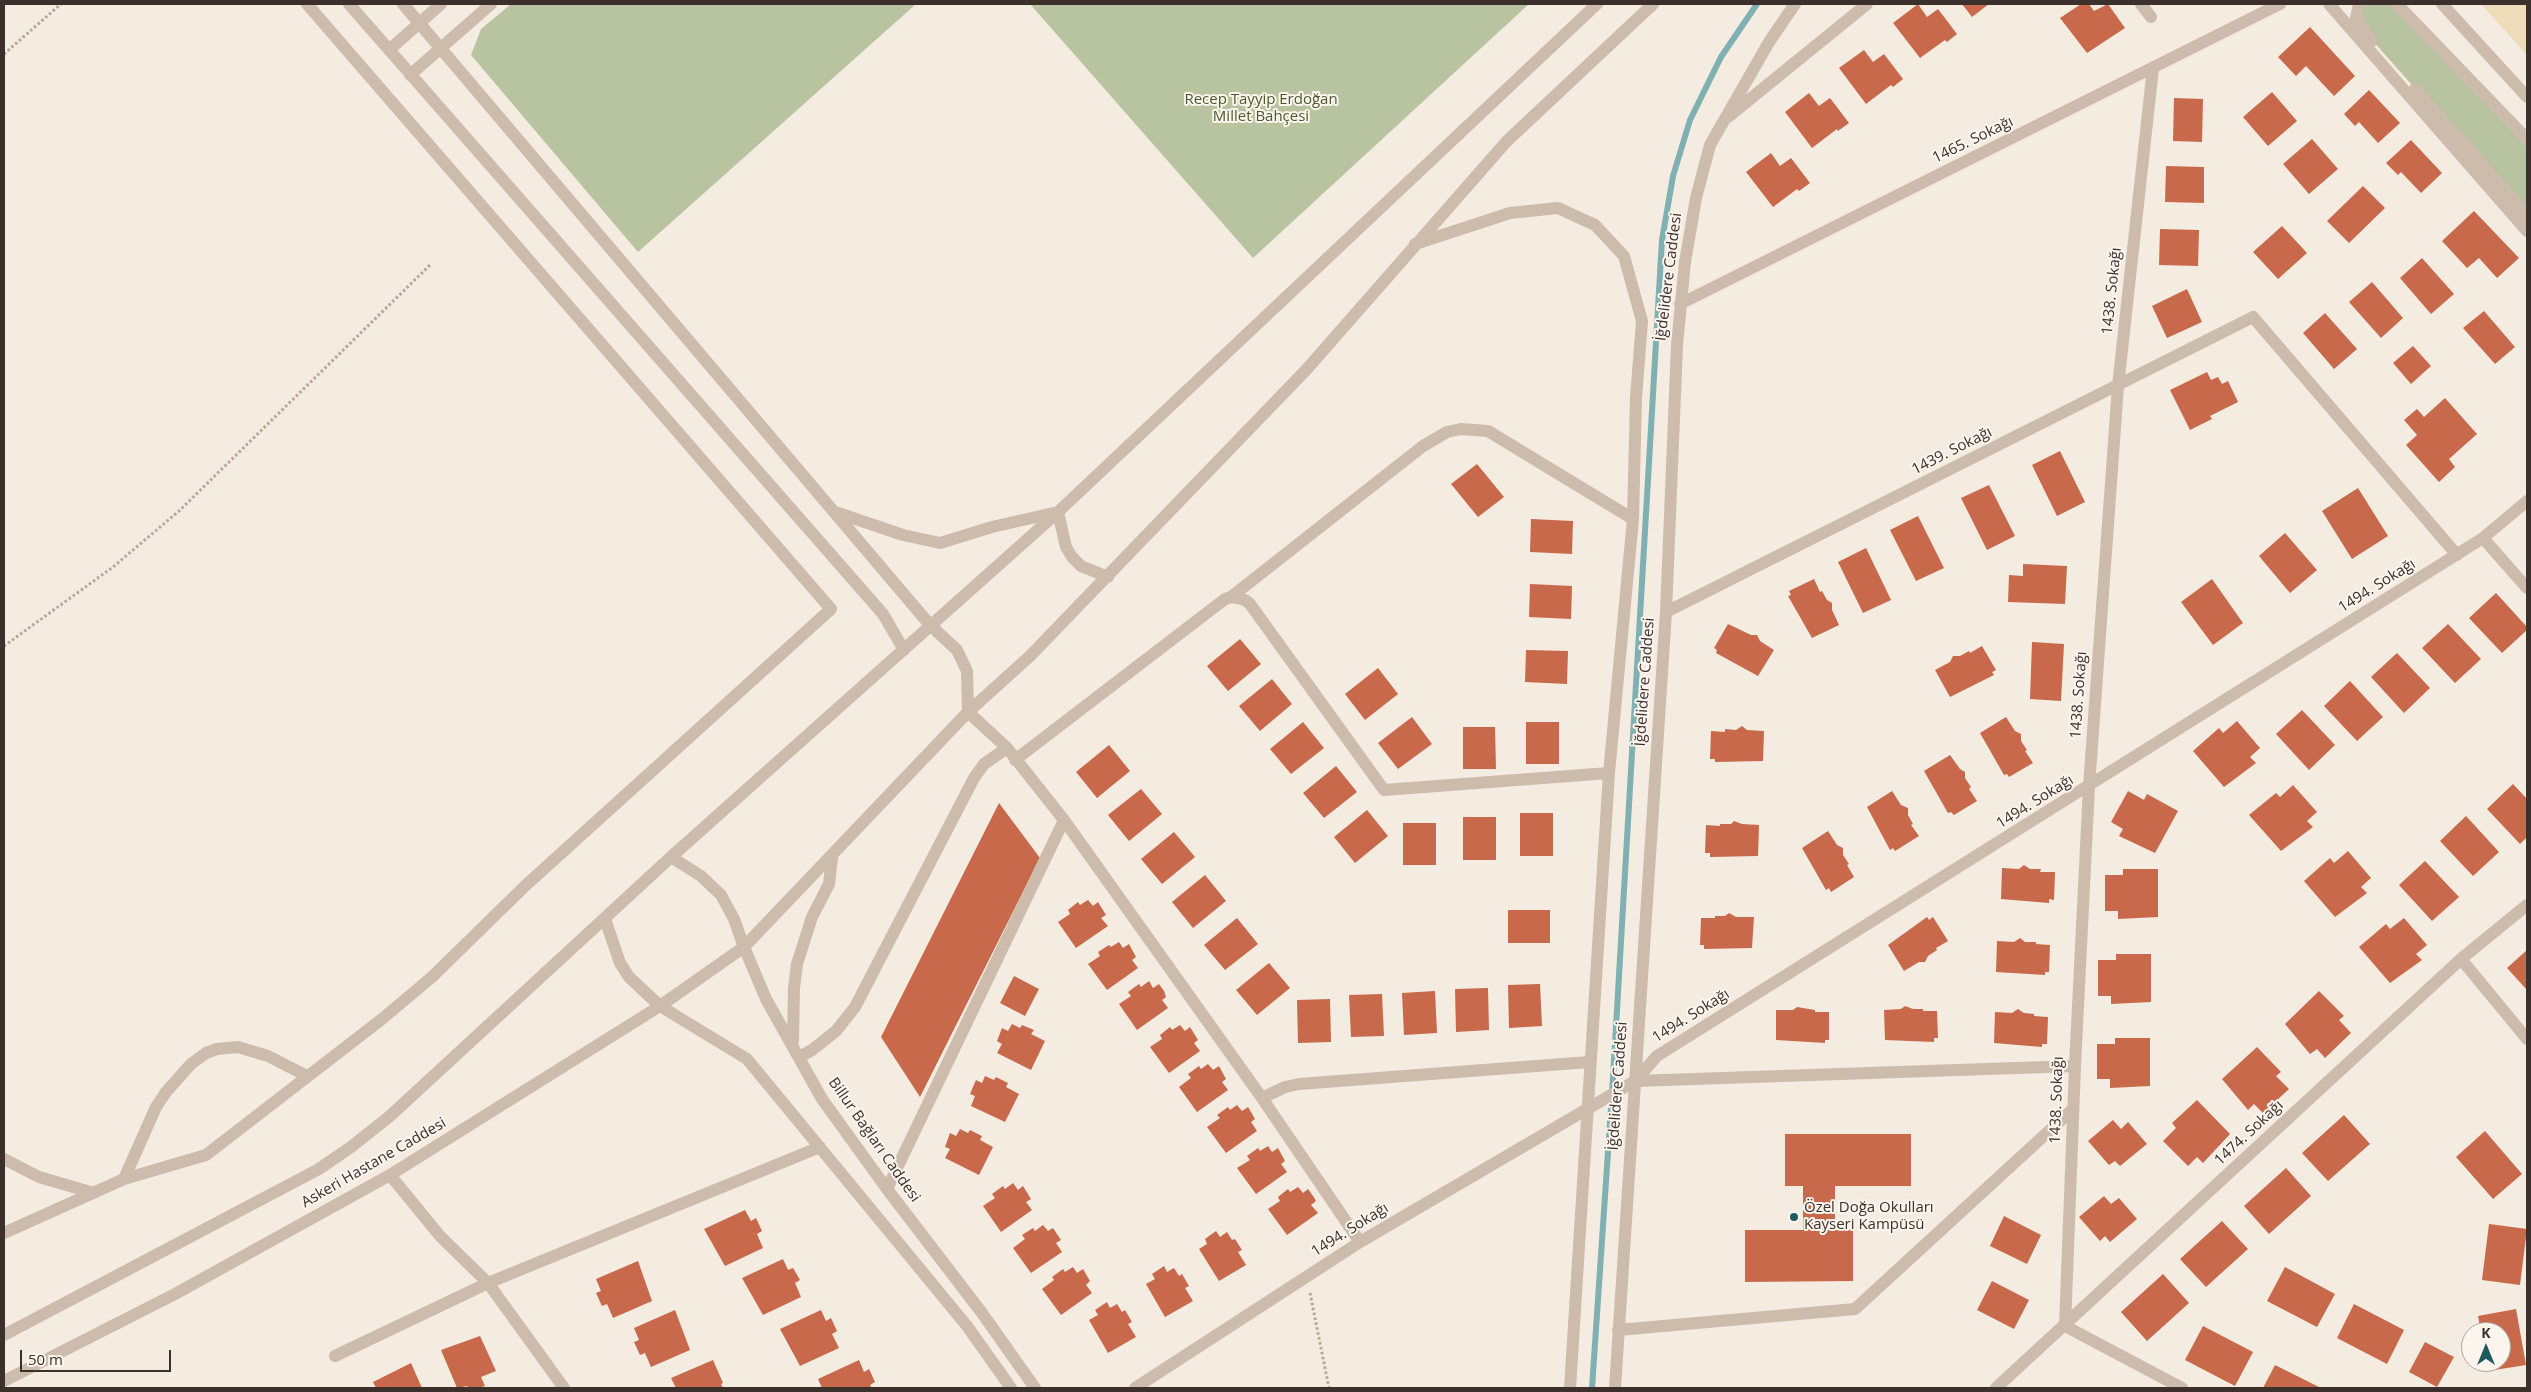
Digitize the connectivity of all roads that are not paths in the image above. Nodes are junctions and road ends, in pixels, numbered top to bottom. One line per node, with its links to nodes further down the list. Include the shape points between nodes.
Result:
1 (307, 4): 60 (street, via 831,609 526,886 432,978)
2 (349, 4): 19 (street)
3 (403, 4): 17 (street)
4 (442, 4): 17 (street)
5 (491, 4): 18 (street)
6 (1597, 4): 31 (street)
7 (1653, 4): 27 (street, Askeri Hastane Caddesi, via 1507,142)
8 (1795, 4): 23 (street, İğdelidere Caddesi)
9 (1867, 4): 23 (street)
10 (2141, 4): 16 (street)
11 (2280, 4): 20 (street, 1465. Sokağı)
12 (2329, 4): 26 (street)
13 (2359, 4): 25 (street, via 2356,18 2365,32)
14 (2397, 4): 24 (street)
15 (2442, 4): 22 (street)
16 (2151, 17)
17 (420, 23): 18 (street); 19 (street)
18 (441, 48): 21 (street); 32 (street)
19 (389, 50): 21 (street)
20 (2154, 68): 28 (street, 1465. Sokağı); 29 (street, 1438. Sokağı)
21 (410, 75): 41 (street, via 883,614)
22 (2527, 97)
23 (1722, 122): 28 (street, İğdelidere Caddesi, via 1710,145 1700,177 1684,262)
24 (2527, 139)
25 (2527, 215)
26 (2527, 231)
27 (1415, 244): 33 (street, İğdelidere Caddesi, via 1510,213 1558,208 1595,225 1624,256 1642,321); 36 (street, Askeri Hastane Caddesi, via 1306,370)
28 (1680, 304): 39 (street, İğdelidere Caddesi)
29 (2118, 386): 35 (street, 1439. Sokağı, via 2253,317); 39 (street, 1439. Sokağı); 46 (street, 1438. Sokağı)
30 (2527, 501): 34 (street, 1494. Sokağı)
31 (1058, 512): 32 (street, via 940,543 903,536); 36 (street, via 1066,547 1072,557 1081,566); 40 (street)
32 (837, 513): 40 (street)
33 (1633, 519): 38 (street, via 1488,431 1461,429 1447,432 1423,446); 45 (street, İğdelidere Caddesi)
34 (2483, 538): 35 (street, 1494. Sokağı); 37 (street)
35 (2457, 555): 46 (street, 1494. Sokağı)
36 (1108, 577): 42 (street, Askeri Hastane Caddesi, via 1030,656)
37 (2527, 588)
38 (1231, 597): 44 (street); 45 (street, via 1250,604 1384,790)
39 (1666, 612): 61 (street, İğdelidere Caddesi)
40 (930, 625): 41 (street); 42 (street, via 962,659 967,671)
41 (904, 650): 48 (street)
42 (968, 712): 43 (street); 49 (street, Askeri Hastane Caddesi)
43 (1007, 748): 44 (street); 57 (street, via 984,764 974,778 855,1007 836,1032)
44 (1016, 760): 47 (street)
45 (1609, 773): 58 (street, İğdelidere Caddesi)
46 (2089, 787): 59 (street, 1438. Sokağı); 61 (street, 1494. Sokağı, via 1657,1056)
47 (1064, 820): 62 (street); 69 (street)
48 (671, 857): 51 (street); 52 (street, Billur Bağları Caddesi, via 701,876 721,894)
49 (832, 857): 52 (street, Askeri Hastane Caddesi); 56 (street, via 829,884 812,917 797,964 792,1009)
50 (2527, 905): 53 (street, 1474. Sokağı)
51 (605, 919): 54 (street, via 620,963 640,989); 76 (street, Askeri Hastane Caddesi, via 398,1110 351,1147 319,1169)
52 (744, 947): 54 (street, Askeri Hastane Caddesi); 56 (street, Billur Bağları Caddesi, via 766,999)
53 (2461, 959): 55 (street); 74 (street, 1474. Sokağı)
54 (660, 1006): 65 (street, via 747,1059); 67 (street, Askeri Hastane Caddesi)
55 (2527, 1039)
56 (793, 1044): 57 (street, Billur Bağları Caddesi)
57 (800, 1057): 69 (street, Billur Bağları Caddesi, via 822,1099)
58 (1589, 1062): 62 (street, via 1299,1084 1284,1087); 63 (street, İğdelidere Caddesi)
59 (2075, 1066): 61 (street); 64 (street, 1438. Sokağı)
60 (308, 1076): 68 (street, via 206,1155); 68 (street, via 268,1056 238,1047 206,1053 191,1064 156,1107)
61 (1631, 1083): 63 (street, 1494. Sokağı); 75 (street, İğdelidere Caddesi)
62 (1262, 1098): 72 (street)
63 (1587, 1107): 72 (street, 1494. Sokağı); 83 (street, İğdelidere Caddesi)
64 (2073, 1109): 74 (street, 1438. Sokağı); 75 (street, via 1855,1309)
65 (820, 1147): 73 (street); 80 (street, via 967,1326)
66 (4, 1159): 70 (street, via 39,1177)
67 (390, 1176): 73 (street, via 440,1236); 78 (street, Askeri Hastane Caddesi, via 175,1294)
68 (124, 1179): 70 (street)
69 (887, 1189): 81 (street, Billur Bağları Caddesi)
70 (94, 1193): 71 (street)
71 (4, 1233)
72 (1360, 1242): 82 (street, 1494. Sokağı)
73 (488, 1283): 77 (street); 79 (street)
74 (2065, 1326): 85 (street, 1474. Sokağı); 86 (street)
75 (1618, 1330): 84 (street, İğdelidere Caddesi)
76 (4, 1335)
77 (335, 1356)
78 (4, 1381)
79 (564, 1388)
80 (1011, 1388)
81 (1035, 1388)
82 (1135, 1388)
83 (1570, 1388)
84 (1615, 1388)
85 (1996, 1388)
86 (2182, 1388)

